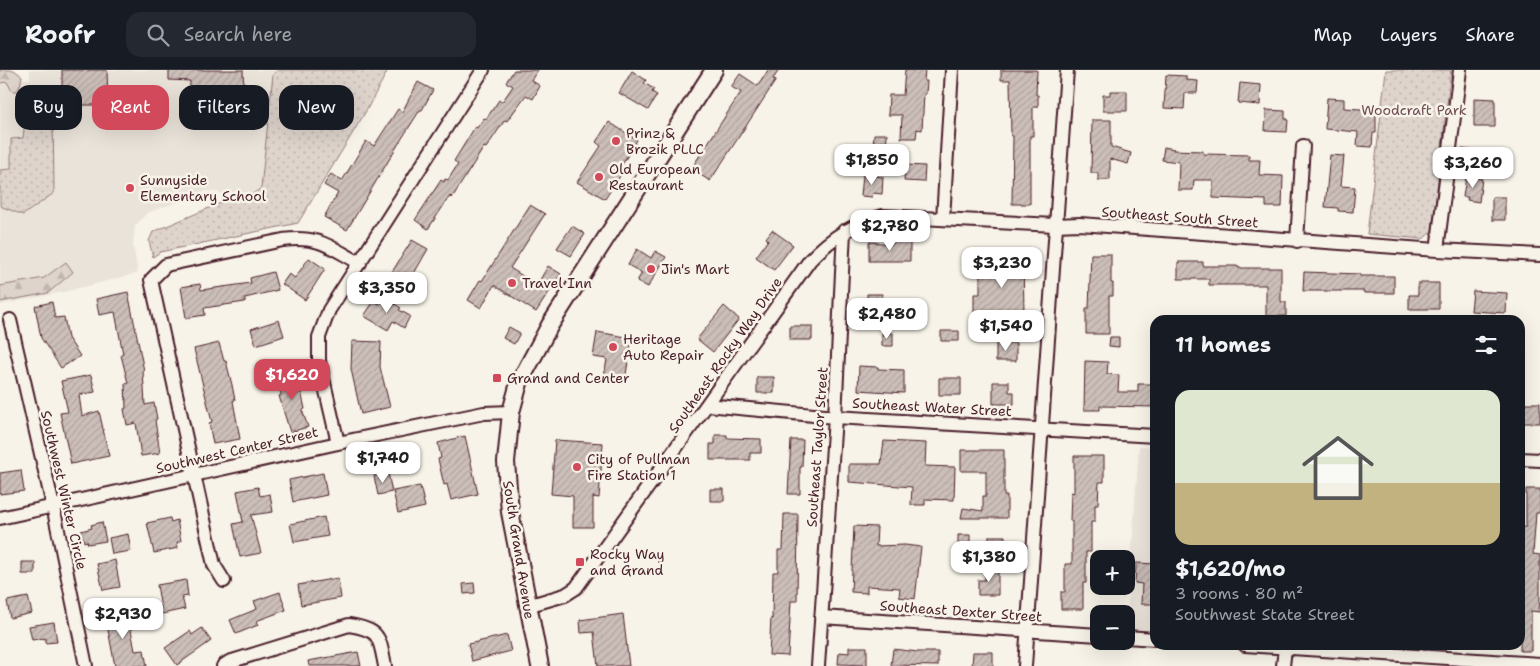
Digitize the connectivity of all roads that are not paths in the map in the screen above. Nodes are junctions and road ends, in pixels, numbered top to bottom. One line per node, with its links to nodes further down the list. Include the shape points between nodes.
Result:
1 (483, 70): 14 (street)
2 (714, 70): 17 (main road, South Grand Avenue, via 550,325 520,383)
3 (952, 70): 7 (street)
4 (1067, 70): 8 (street)
5 (1460, 70): 12 (street)
6 (1303, 146): 10 (street)
7 (943, 219): 8 (street, Southeast South Street); 9 (street, Southeast South Street, via 883,216)
8 (1055, 225): 10 (street, Southeast South Street, via 1080,224); 19 (street)
9 (844, 230): 11 (street, Southeast South Street); 18 (street, Southeast Taylor Street)
10 (1297, 241): 12 (street, Southeast South Street)
11 (825, 244): 16 (street, Southeast Rocky Way Drive, via 810,260)
12 (1438, 250): 13 (street, Southeast South Street)
13 (1540, 255)
14 (360, 263): 21 (street, via 330,310 319,337 319,361); 24 (street, via 318,241 301,238 166,265 151,280)
15 (10, 320): 25 (street, Southwest Winter Circle)
16 (707, 405): 18 (street, Southeast Water Street); 28 (street, Southeast Rocky Way Drive, via 576,588 565,595)
17 (511, 412): 21 (street, Southwest Center Street, via 484,413); 28 (main road, South Grand Avenue, via 506,462 510,512)
18 (834, 417): 19 (street, Southeast Water Street); 29 (street, Southeast Taylor Street)
19 (1041, 429): 20 (street, Southeast Water Street); 30 (street)
20 (1150, 436)
21 (338, 443): 24 (street, Southwest Center Street)
22 (1525, 459): 23 (street)
23 (1540, 460)
24 (194, 476): 25 (street, Southwest Center Street); 27 (street, via 214,565)
25 (53, 506): 26 (street, Southwest Center Street); 37 (street, Southwest Winter Circle)
26 (0, 518)
27 (224, 581)
28 (527, 606): 40 (main road, South Grand Avenue)
29 (821, 617): 30 (street, Southeast Dexter Street); 41 (street, Southeast Taylor Street)
30 (1027, 631): 31 (street, Southeast Dexter Street); 42 (street)
31 (1090, 634)
32 (1135, 638): 33 (street)
33 (1150, 639)
34 (1285, 650): 43 (street)
35 (1317, 650): 36 (street)
36 (1540, 664)
37 (86, 666)
38 (223, 666): 39 (street, via 349,625 368,628 380,640)
39 (385, 666)
40 (540, 666)
41 (818, 666)
42 (1025, 666)
43 (1283, 666)

